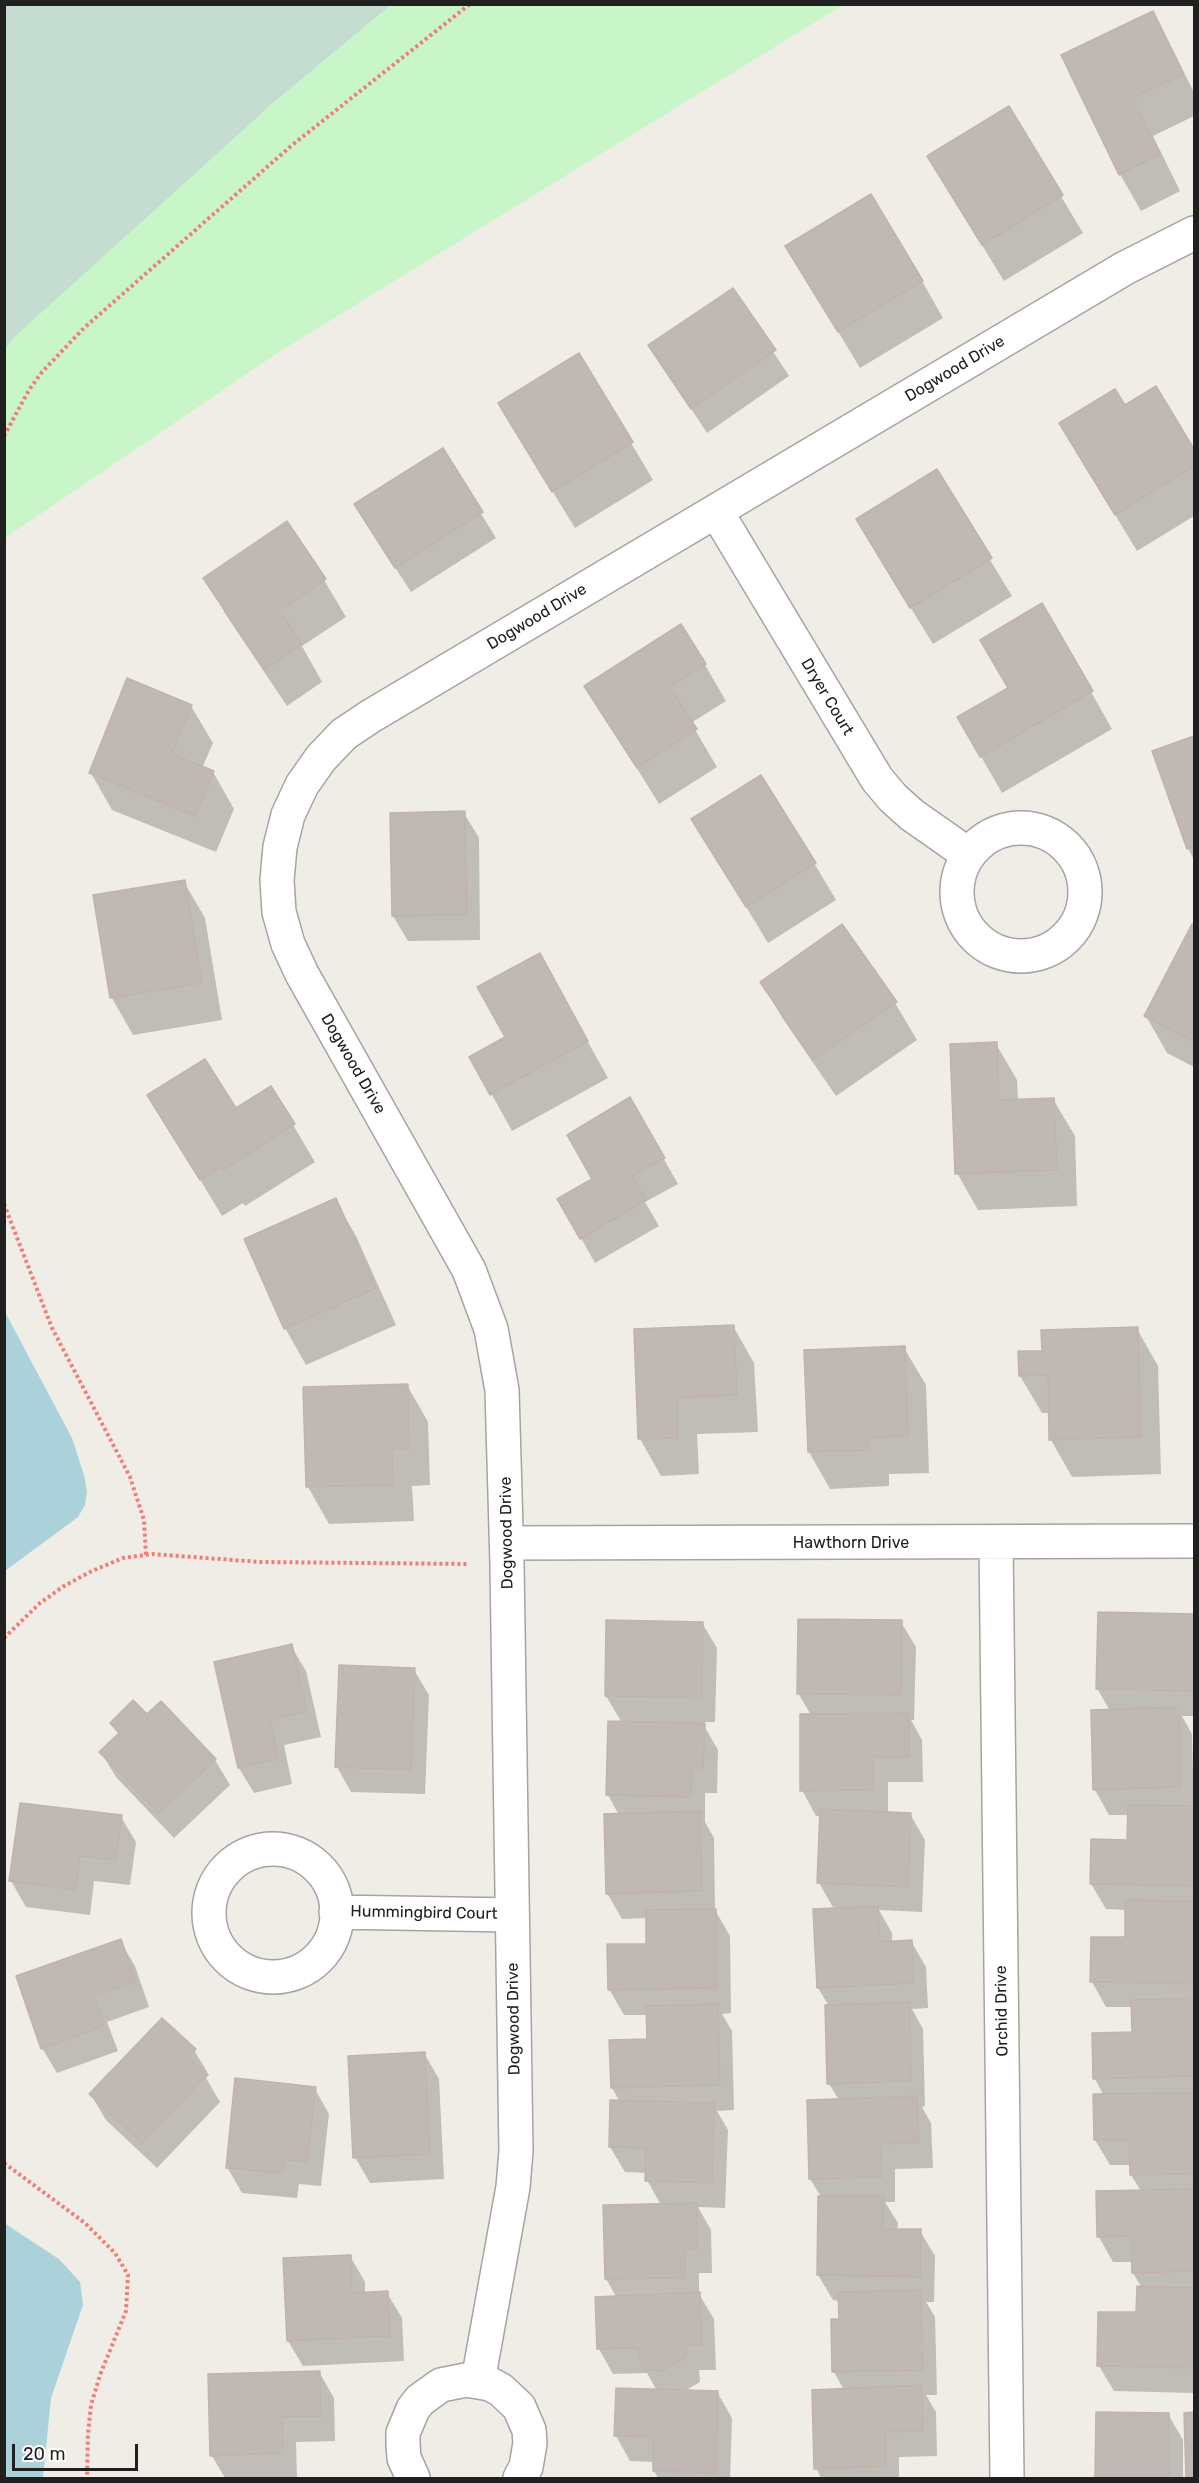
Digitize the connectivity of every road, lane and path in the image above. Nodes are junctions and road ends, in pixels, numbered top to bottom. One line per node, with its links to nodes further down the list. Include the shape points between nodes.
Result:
1 (470, 4): 3 (path, via 291,146 84,328 36,381)
2 (1194, 233): 4 (street, Dogwood Drive, via 1125,268)
3 (4, 436)
4 (716, 511): 5 (street, Dryer Court, via 877,779 907,811); 9 (street, Dogwood Drive, via 344,734 302,785 279,847 279,912 294,959 455,1242 481,1298 502,1390)
5 (969, 855)
6 (4, 1204): 10 (path, via 52,1328 130,1477 144,1520)
7 (1194, 1541): 8 (street, Hawthorn Drive)
8 (996, 1543): 9 (street, Hawthorn Drive); 19 (street, Orchid Drive)
9 (507, 1553): 10 (path, via 293,1563); 13 (street, Dogwood Drive)
10 (146, 1555): 11 (path, via 123,1558 64,1586)
11 (4, 1638)
12 (336, 1912): 13 (street, Hummingbird Court)
13 (512, 1915): 15 (street, Dogwood Drive, via 515,2169)
14 (4, 2163): 16 (path, via 85,2223 115,2253 128,2275 126,2311 92,2405)
15 (478, 2381): 17 (street, via 441,2385 413,2409 403,2433 404,2458); 18 (street, via 501,2390 525,2418 530,2443)
16 (87, 2478)
17 (413, 2478)
18 (520, 2478)
19 (1007, 2478)

